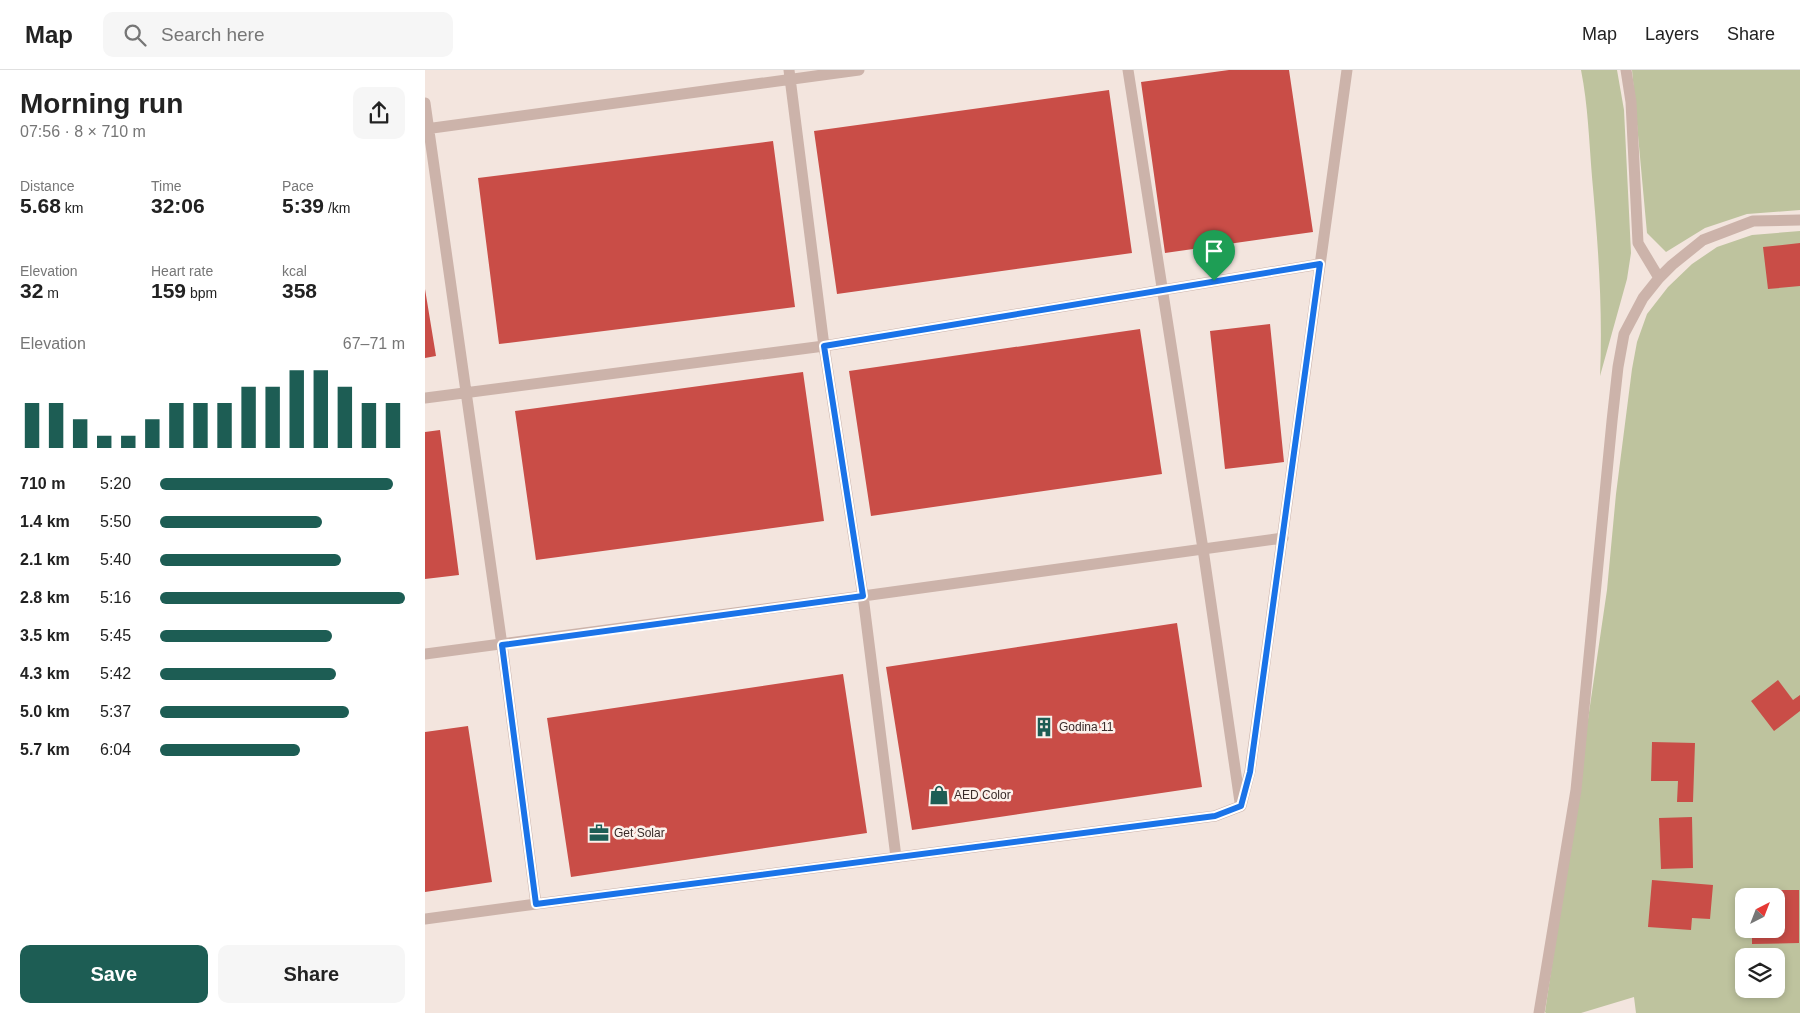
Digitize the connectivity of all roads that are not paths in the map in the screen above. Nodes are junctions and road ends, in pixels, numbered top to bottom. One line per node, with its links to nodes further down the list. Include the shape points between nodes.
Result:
1 (859, 70): 5 (lane)
2 (1127, 70): 11 (lane)
3 (1347, 70): 9 (lane)
4 (1626, 70): 10 (lane, via 1631,102 1638,242)
5 (790, 74): 7 (lane); 12 (lane)
6 (425, 103): 7 (lane)
7 (427, 129): 13 (lane)
8 (1800, 220): 10 (lane, via 1753,221 1703,240)
9 (1320, 264): 11 (lane); 15 (lane)
10 (1659, 278): 24 (lane, via 1643,298 1624,334 1576,790)
11 (1161, 290): 12 (lane); 16 (lane)
12 (824, 346): 13 (lane); 17 (lane)
13 (467, 392): 14 (lane); 18 (lane)
14 (425, 398)
15 (1283, 538): 16 (lane); 20 (lane, via 1250,772)
16 (1203, 549): 17 (lane); 20 (lane)
17 (863, 596): 18 (lane); 21 (lane)
18 (502, 645): 19 (lane); 22 (lane)
19 (425, 654)
20 (1241, 806): 21 (lane, via 1215,816)
21 (896, 857): 22 (lane)
22 (536, 904): 23 (lane)
23 (425, 919)
24 (1539, 1013)

